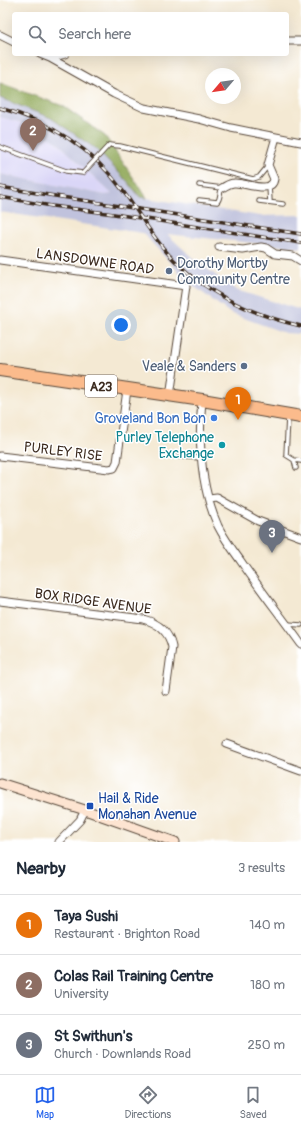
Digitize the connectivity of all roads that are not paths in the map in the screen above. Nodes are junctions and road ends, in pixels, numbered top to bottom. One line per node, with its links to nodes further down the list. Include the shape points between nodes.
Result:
1 (0, 35): 2 (street)
2 (12, 41)
3 (289, 41): 4 (street)
4 (301, 41)
5 (45, 56): 7 (street)
6 (58, 56): 7 (street)
7 (50, 58): 8 (street, via 144,108)
8 (276, 137): 9 (street); 11 (street)
9 (301, 142)
10 (0, 147): 11 (lane, bridge, via 66,171 83,173 109,146 120,146 253,178 259,177)
11 (268, 165): 13 (street, via 274,179 274,183)
12 (199, 185): 14 (lane)
13 (269, 186): 14 (street, via 233,183); 17 (lane)
14 (222, 188): 15 (lane, via 217,202)
15 (199, 200)
16 (260, 201): 17 (lane)
17 (270, 202): 18 (lane)
18 (283, 204)
19 (219, 247): 21 (street, via 243,250 261,247 275,254 293,256)
20 (0, 260): 24 (street, LANSDOWNE ROAD, via 186,286)
21 (301, 261)
22 (0, 370): 23 (highway, A23)
23 (127, 390): 24 (highway, A23); 28 (street, PURLEY RISE, via 114,468)
24 (170, 396): 25 (highway, A23)
25 (202, 400): 26 (highway, A23); 30 (street)
26 (288, 415): 27 (highway, A23); 31 (lane, via 286,455)
27 (301, 417)
28 (0, 456)
29 (172, 456): 30 (lane)
30 (201, 458): 34 (street)
31 (294, 460): 32 (lane); 33 (lane)
32 (301, 461)
33 (296, 468)
34 (209, 499): 35 (street, via 217,498 258,521); 37 (street, via 225,539)
35 (301, 537)
36 (0, 601): 40 (street, BOX RIDGE AVENUE, via 143,618 156,623 168,636 172,647)
37 (287, 624): 38 (lane); 39 (street)
38 (301, 625)
39 (301, 644)
40 (166, 691)
41 (228, 744): 42 (street)
42 (301, 771)
43 (0, 783): 44 (street)
44 (85, 810): 45 (street, via 80,820); 46 (street)
45 (59, 842)
46 (175, 842)

